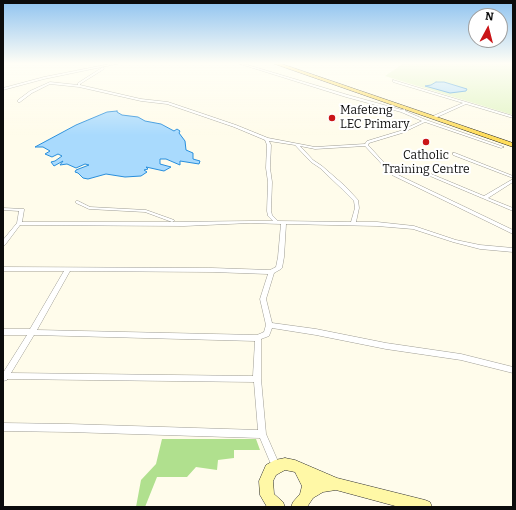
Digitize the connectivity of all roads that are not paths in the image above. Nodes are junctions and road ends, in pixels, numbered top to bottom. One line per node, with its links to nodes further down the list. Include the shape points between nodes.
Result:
1 (42, 87): 6 (street)
2 (83, 87): 15 (street, via 167,103)
3 (315, 87): 9 (street)
4 (345, 87): 8 (main road)
5 (413, 87): 7 (street)
6 (19, 101)
7 (466, 103): 10 (street); 11 (street)
8 (408, 108): 9 (street); 10 (main road)
9 (402, 111): 12 (street)
10 (434, 117): 13 (main road)
11 (513, 117)
12 (425, 122): 14 (street); 17 (street, via 368,142)
13 (474, 131): 14 (street); 18 (main road)
14 (466, 134): 19 (street)
15 (267, 139): 16 (street); 27 (street, via 269,211)
16 (296, 144): 17 (street, via 315,148); 31 (street, via 356,201)
17 (366, 145): 21 (street)
18 (513, 145)
19 (502, 147)
20 (454, 154): 22 (street)
21 (389, 169): 23 (street, via 411,167); 32 (street, via 393,174)
22 (513, 179): 23 (street)
23 (485, 198): 26 (street)
24 (78, 202): 30 (street, via 89,208 146,210)
25 (3, 209): 28 (street, via 22,210)
26 (513, 210)
27 (275, 222): 29 (street); 30 (street)
28 (19, 223): 30 (street); 33 (street)
29 (284, 223): 31 (street); 37 (street, via 279,268)
30 (184, 224)
31 (353, 224): 34 (street, via 398,225 480,247)
32 (513, 232)
33 (3, 244)
34 (513, 250)
35 (3, 269): 36 (street)
36 (68, 270): 37 (street); 40 (street)
37 (271, 272): 38 (street, via 263,299)
38 (269, 325): 41 (street, via 266,334); 42 (street, via 461,358)
39 (3, 332): 40 (street)
40 (32, 332): 41 (street); 43 (street)
41 (258, 338): 44 (street)
42 (513, 370)
43 (4, 378): 44 (street)
44 (257, 379): 46 (street)
45 (3, 427): 46 (street)
46 (262, 434): 47 (street)
47 (276, 467): 48 (street, via 285,464); 51 (street, via 271,470 266,481 267,495)
48 (299, 469): 49 (street); 50 (street, via 307,480)
49 (336, 484): 50 (street, via 322,486); 53 (street)
50 (308, 493): 52 (street)
51 (273, 505)
52 (298, 507)
53 (425, 507)

